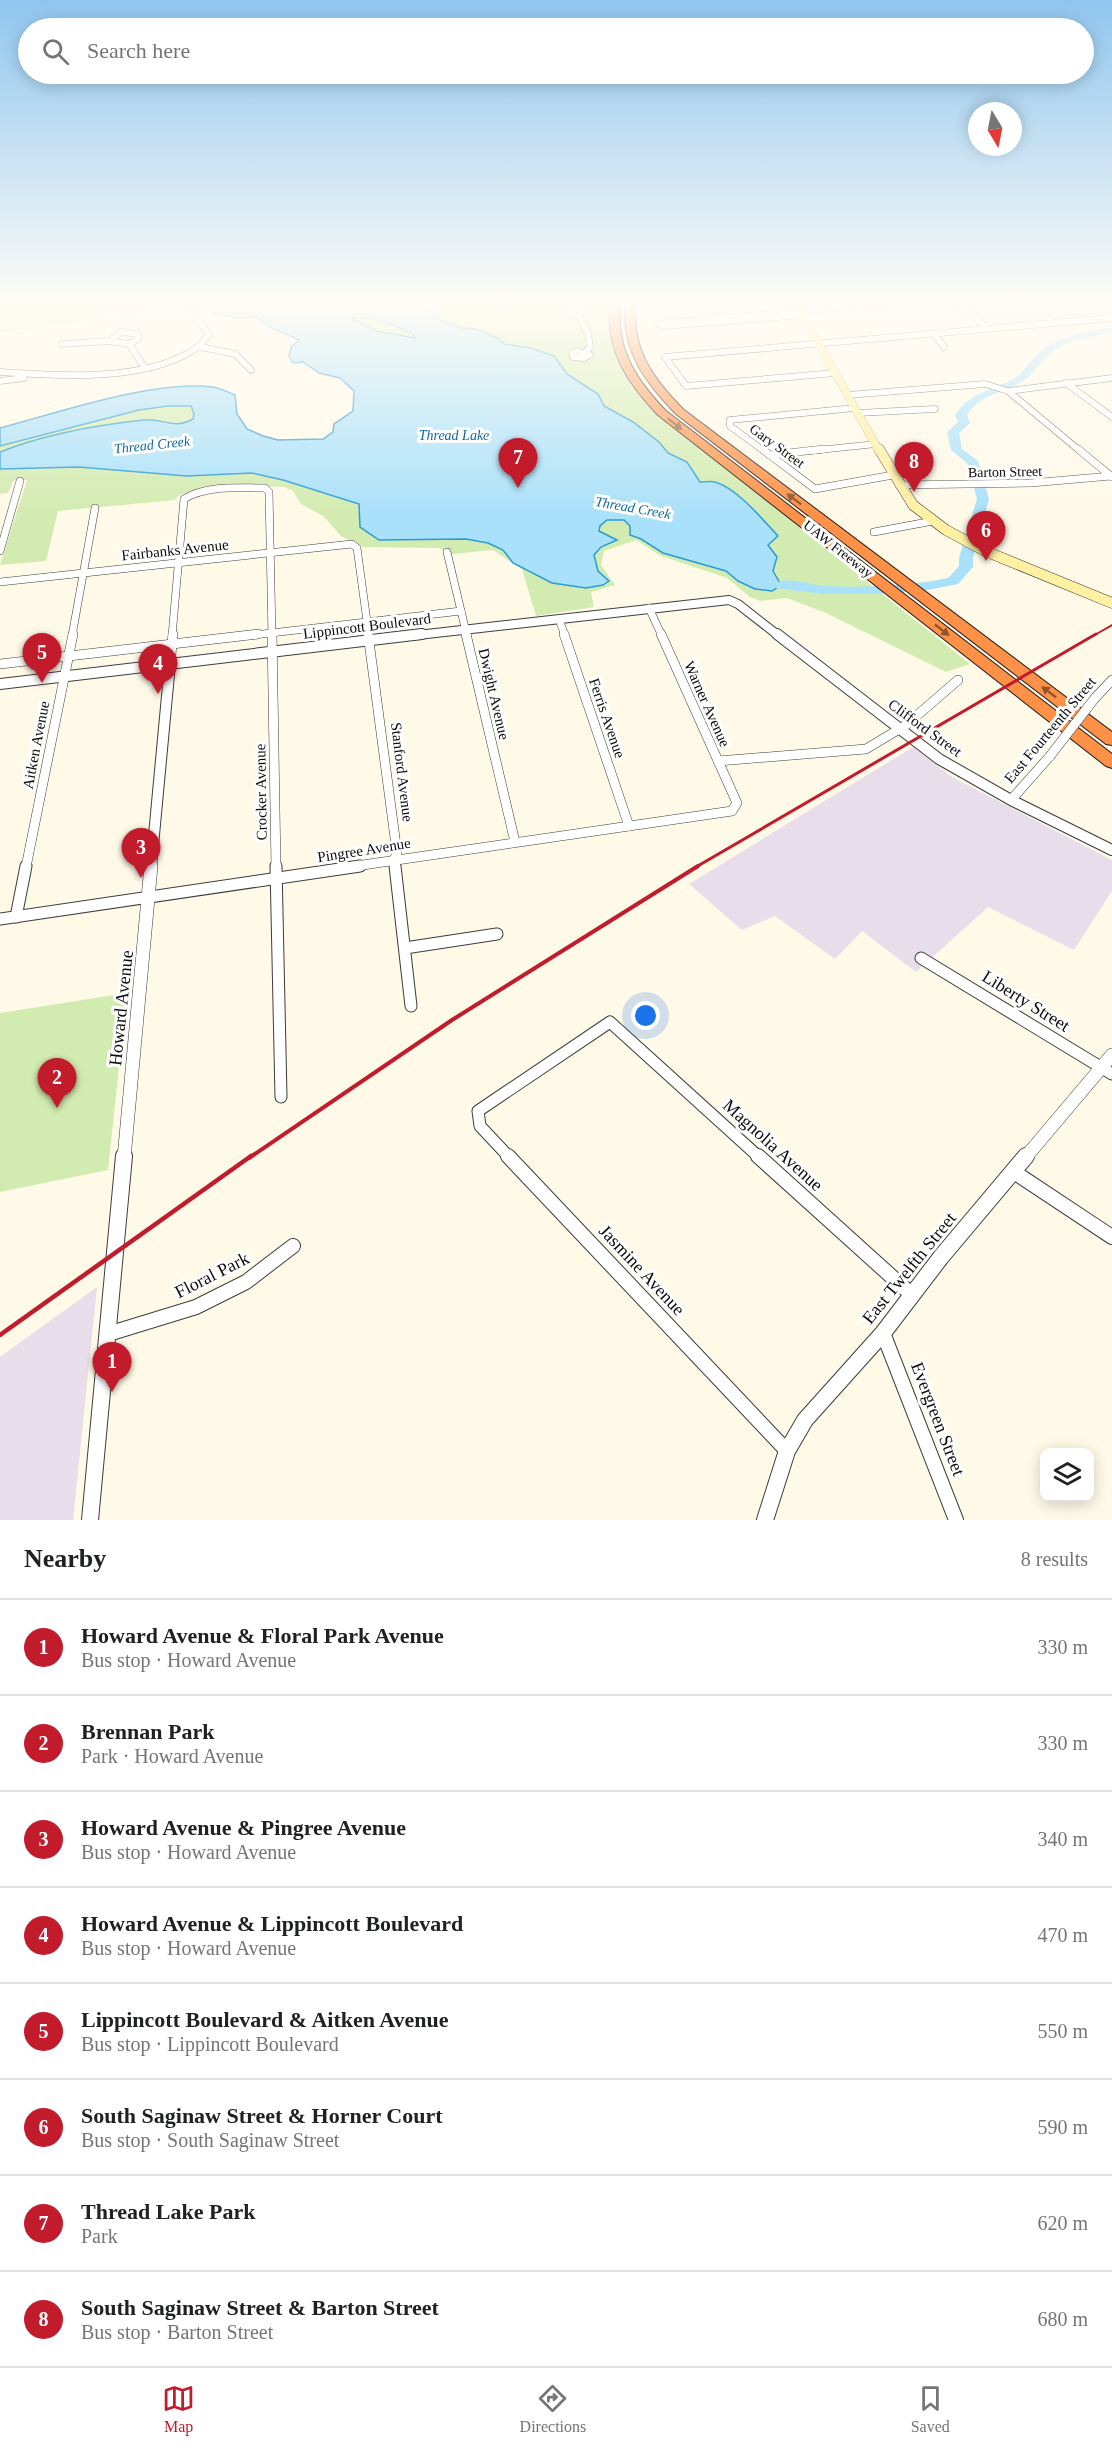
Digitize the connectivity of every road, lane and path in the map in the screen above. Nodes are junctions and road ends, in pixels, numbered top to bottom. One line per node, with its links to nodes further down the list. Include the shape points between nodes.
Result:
1 (11, 373): 7 (street)
2 (103, 373): 7 (street)
3 (630, 373): 33 (highway, UAW Freeway, one-way to 33, via 652,403 683,430)
4 (647, 373): 33 (highway, UAW Freeway, one-way to 4, via 691,421)
5 (677, 373): 6 (street, via 686,386)
6 (835, 373): 12 (main road)
7 (45, 376): 9 (street)
8 (1112, 378): 10 (street)
9 (0, 381)
10 (1066, 383): 11 (street); 15 (street)
11 (1008, 391): 12 (street, via 998,386 975,385); 19 (street)
12 (848, 395): 14 (main road)
13 (935, 409): 14 (street)
14 (856, 410): 16 (main road); 17 (street, Gary Street, via 730,420 730,426)
15 (1110, 414)
16 (876, 444): 17 (street); 18 (main road)
17 (770, 455): 18 (street, Gary Street, via 815,489)
18 (893, 475): 21 (main road)
19 (1111, 476): 21 (street, Barton Street, via 1061,483)
20 (21, 481): 27 (street)
21 (899, 485): 24 (main road, via 913,505)
22 (184, 499): 29 (street, Crocker Avenue, via 209,491 265,488 269,492); 30 (street, Howard Avenue)
23 (95, 508): 31 (street, Aitken Avenue)
24 (933, 521): 25 (street); 34 (main road, via 985,551)
25 (874, 532)
26 (352, 544): 29 (street, Fairbanks Avenue); 39 (street, Stanford Avenue, via 357,548)
27 (0, 551)
28 (447, 552): 37 (street, Dwight Avenue)
29 (270, 553): 30 (street, Fairbanks Avenue); 41 (street, Crocker Avenue)
30 (179, 563): 31 (street, Fairbanks Avenue); 43 (street, Howard Avenue)
31 (85, 573): 32 (street, Fairbanks Avenue); 45 (street, Aitken Avenue)
32 (0, 582)
33 (902, 589): 52 (highway, UAW Freeway, one-way to 52); 54 (highway, UAW Freeway, one-way to 33)
34 (1112, 603)
35 (738, 604): 36 (street, Lippincott Boulevard, via 729,600); 53 (street, Clifford Street)
36 (649, 608): 38 (street, Lippincott Boulevard); 55 (street, Warner Avenue)
37 (461, 611): 39 (street, Lippincott Boulevard); 40 (street, Dwight Avenue)
38 (559, 619): 40 (street, Lippincott Boulevard); 60 (street, Ferris Avenue)
39 (368, 622): 41 (street, Lippincott Boulevard); 42 (street, Stanford Avenue)
40 (465, 630): 42 (street, Lippincott Boulevard); 61 (street, Dwight Avenue)
41 (273, 633): 43 (street, Lippincott Boulevard); 44 (street, Crocker Avenue)
42 (369, 641): 44 (street, Lippincott Boulevard); 63 (street, Stanford Avenue, via 397,853)
43 (171, 645): 45 (street, Lippincott Boulevard); 47 (street, Howard Avenue)
44 (273, 652): 47 (street, Lippincott Boulevard); 64 (street, Crocker Avenue)
45 (68, 656): 46 (street, Lippincott Boulevard); 48 (street, Aitken Avenue)
46 (0, 664)
47 (170, 664): 48 (street, Lippincott Boulevard); 65 (street, Howard Avenue)
48 (64, 677): 51 (street, Lippincott Boulevard); 66 (street, Aitken Avenue)
49 (958, 680): 53 (street)
50 (1112, 680): 58 (street, East Fourteenth Street, bridge)
51 (0, 684)
52 (1043, 709): 56 (highway, UAW Freeway); 57 (highway)
53 (900, 728): 55 (street, via 866,749); 58 (street, Clifford Street, via 939,759)
54 (1112, 738)
55 (718, 761): 59 (street, Warner Avenue, via 737,803)
56 (1112, 762)
57 (1112, 769)
58 (1011, 800): 62 (street, Clifford Street)
59 (732, 811): 60 (street, Pingree Avenue)
60 (629, 826): 61 (street, Pingree Avenue)
61 (515, 842): 63 (street, Pingree Avenue)
62 (1112, 850)
63 (394, 860): 64 (street, Pingree Avenue); 69 (street, Stanford Avenue)
64 (278, 878): 65 (street, Pingree Avenue); 74 (street, Crocker Avenue)
65 (150, 897): 66 (street, Pingree Avenue); 81 (street, Howard Avenue)
66 (16, 917): 67 (street, Pingree Avenue)
67 (0, 919)
68 (497, 934): 69 (street)
69 (405, 948): 71 (street, Stanford Avenue)
70 (921, 958): 73 (street, Liberty Street)
71 (411, 1006)
72 (1112, 1055): 73 (street, East Twelfth Street)
73 (1107, 1071): 76 (street, East Twelfth Street)
74 (281, 1097)
75 (478, 1111): 79 (street, Magnolia Avenue, via 610,1022); 82 (street, Jasmine Avenue, via 480,1126)
76 (1014, 1172): 77 (street); 79 (street, East Twelfth Street)
77 (1112, 1237)
78 (293, 1246): 81 (street, Floral Park, via 246,1282 196,1307)
79 (912, 1295): 80 (street, East Twelfth Street)
80 (883, 1333): 82 (street, East Twelfth Street, via 805,1420); 85 (street, Evergreen Street)
81 (108, 1334): 83 (street, Howard Avenue)
82 (787, 1451): 84 (street, East Twelfth Street)
83 (90, 1520)
84 (765, 1520)
85 (956, 1520)

